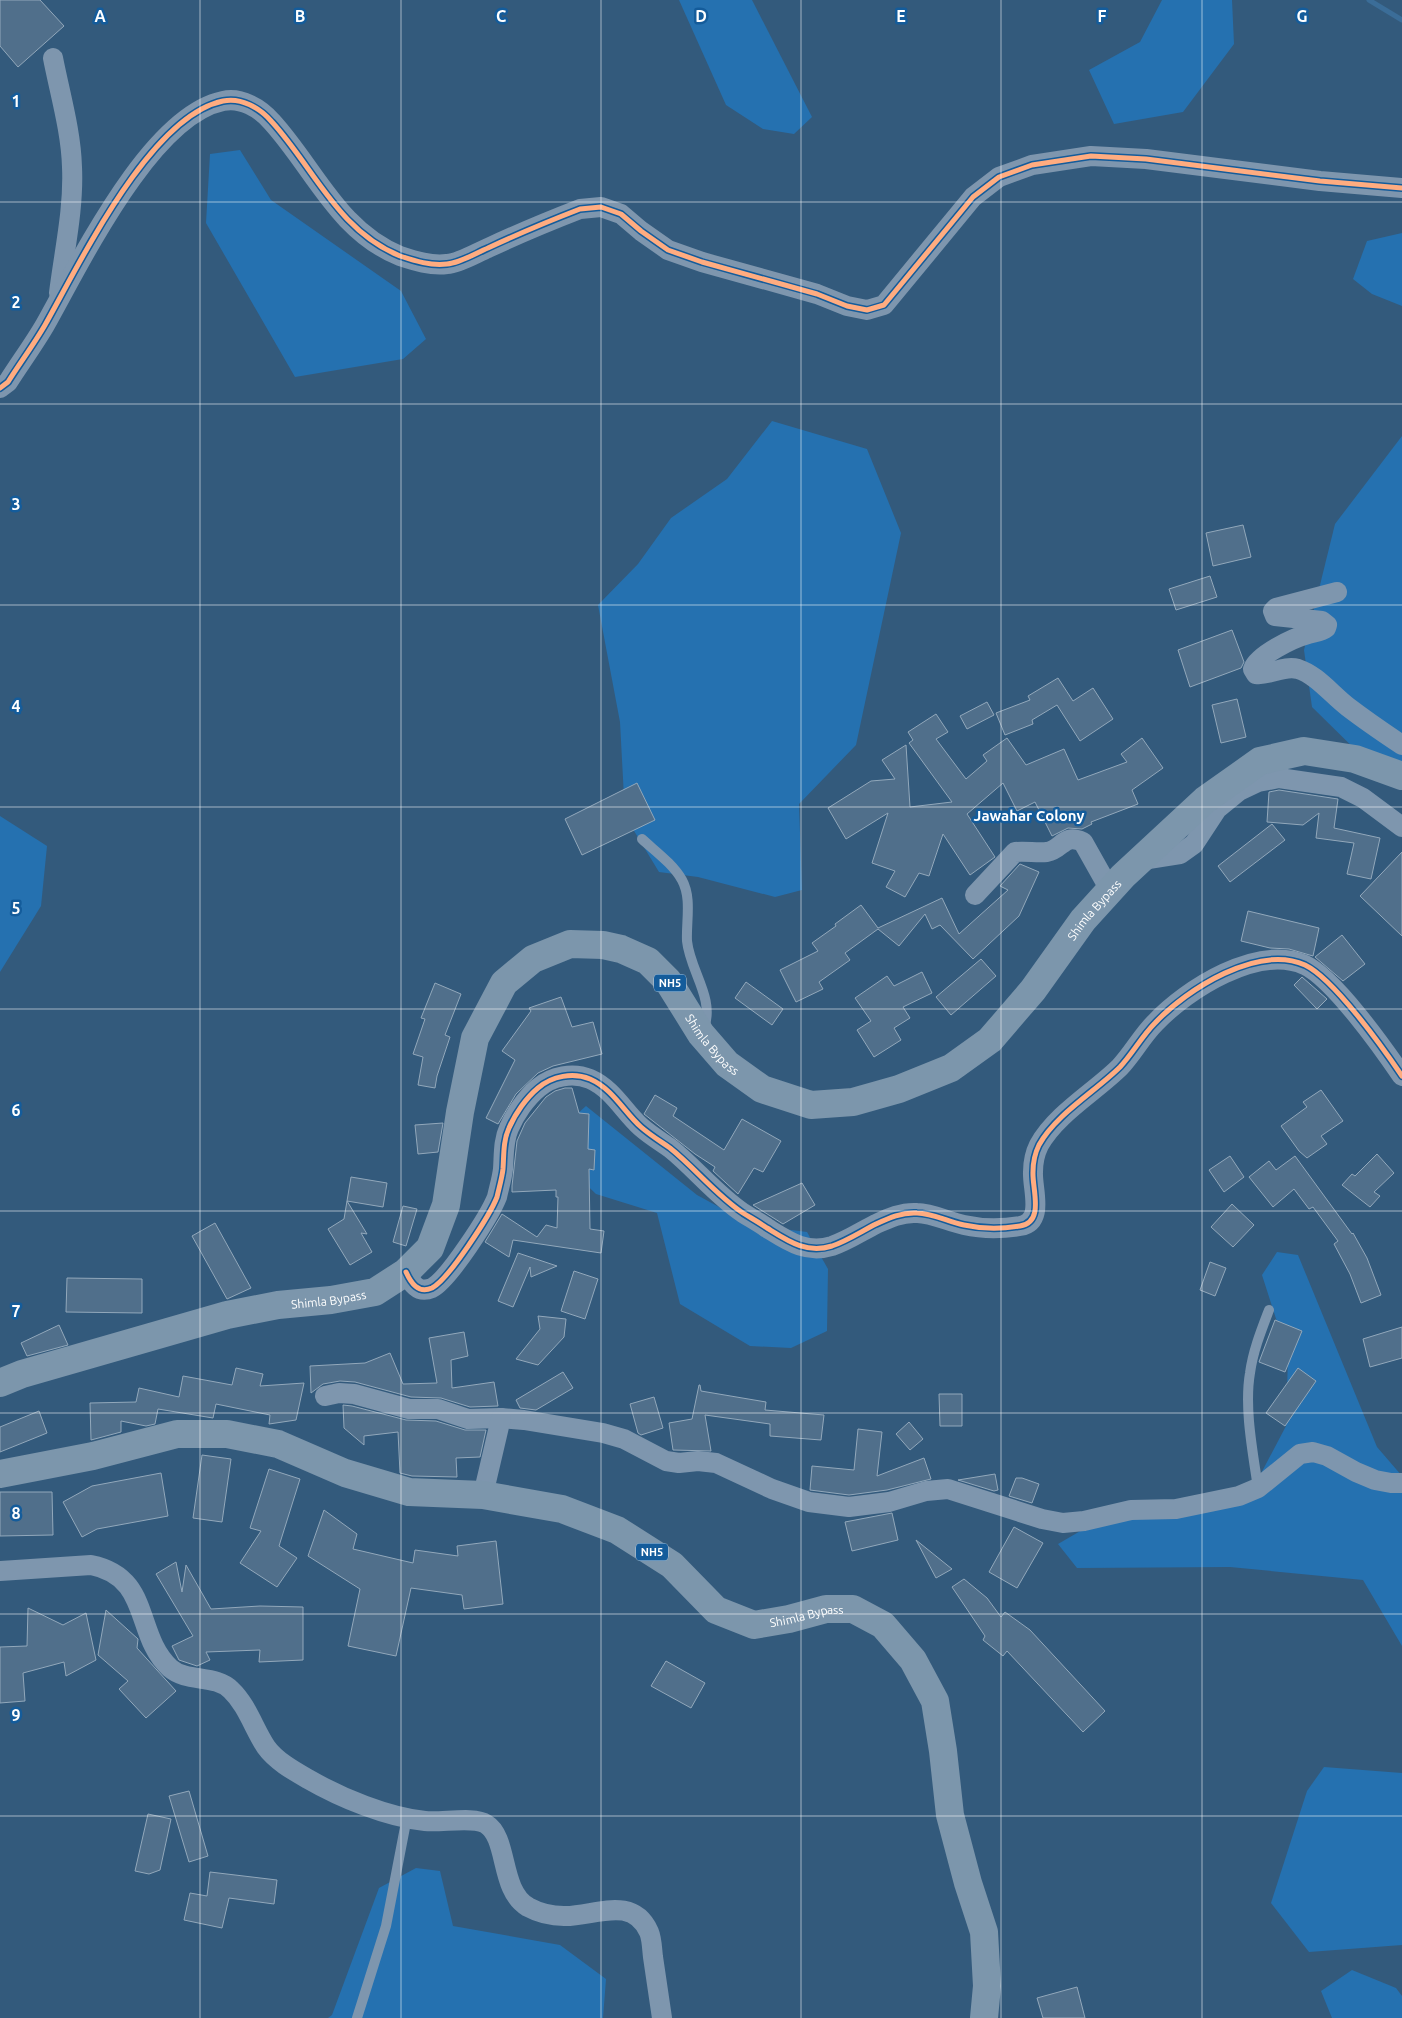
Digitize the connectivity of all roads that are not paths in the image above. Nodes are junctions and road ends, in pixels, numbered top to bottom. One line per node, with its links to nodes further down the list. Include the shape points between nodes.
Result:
1 (53, 58): 3 (street, via 72,168)
2 (1402, 188): 3 (street, via 1320,182 1146,159 1091,156 1032,165 999,177 973,197 884,305 867,310 668,250 621,214 601,207 580,208 448,264 416,262 390,252 360,232 332,204 272,122 258,109 241,101 224,100 203,107 176,126 142,162 108,213)
3 (57, 302): 4 (street, via 8,382)
4 (0, 388)
5 (1336, 592): 6 (street, via 1276,608 1274,616 1322,621 1326,628 1291,640 1274,650 1253,670 1261,675 1287,668 1312,676 1347,707)
6 (1402, 745)
7 (1402, 776): 10 (highway, Shimla Bypass / NH5, via 1355,758 1304,750 1260,761 1205,800)
8 (1402, 827): 10 (street, via 1363,798 1341,787 1279,778 1258,782 1239,791 1217,809 1194,844 1180,854)
9 (642, 839): 13 (lane, via 682,880 687,897 692,966 708,1011)
10 (1142, 860): 11 (highway, Shimla Bypass / NH5)
11 (1110, 890): 12 (street, via 1083,842 1069,839 1049,852 1015,852); 13 (highway, Shimla Bypass / NH5, via 990,1040 951,1068 900,1089 853,1102 810,1105 762,1089 726,1064)
12 (975, 895)
13 (701, 1034): 15 (highway, Shimla Bypass / NH5, via 668,980 648,961 603,945 570,944 533,959 504,983 475,1038 446,1205 430,1248)
14 (1402, 1076): 15 (street, via 1348,1004 1322,978 1306,966 1283,960 1256,962 1205,984 1176,1004 1118,1069 1041,1141 1034,1155 1036,1206 1031,1222 1024,1226 984,1229 918,1213 894,1216 831,1247 808,1248 787,1242 741,1212 670,1148 640,1126 610,1092 592,1080 574,1075 556,1077 538,1088 508,1129 496,1200 480,1230 443,1279 431,1288 421,1289 412,1285)
15 (406, 1272): 17 (highway, Shimla Bypass / NH5, via 376,1292 227,1315)
16 (1269, 1310): 22 (lane, via 1249,1374 1249,1416)
17 (0, 1383)
18 (325, 1396): 19 (street, via 354,1394 410,1409 438,1409 468,1419)
19 (501, 1418): 22 (street, via 603,1433 624,1439 666,1460 716,1463 809,1502 848,1506 888,1502 948,1488 1063,1523 1131,1510 1176,1509 1239,1496); 23 (street)
20 (0, 1474): 23 (highway, Shimla Bypass / NH5, via 93,1456 177,1434 227,1434 278,1444 345,1473 409,1492)
21 (1402, 1483): 22 (street, via 1375,1480 1313,1452 1300,1454)
22 (1258, 1488)
23 (483, 1495): 28 (highway, Shimla Bypass / NH5, via 562,1509 617,1530 672,1564 716,1610 754,1624 826,1609 853,1609 883,1625 913,1660 935,1701 950,1815 984,1932 987,1986)
24 (0, 1571): 25 (street, via 91,1565 117,1574 131,1589 147,1630 171,1669 186,1676 222,1683 232,1690 267,1748 282,1763 344,1797)
25 (407, 1817): 26 (lane, via 386,1926); 27 (street, via 424,1821 474,1820 486,1824 496,1835 515,1895 526,1906 543,1914 565,1916 611,1909 630,1912 642,1920 650,1934)
26 (357, 2018)
27 (662, 2018)
28 (984, 2018)

